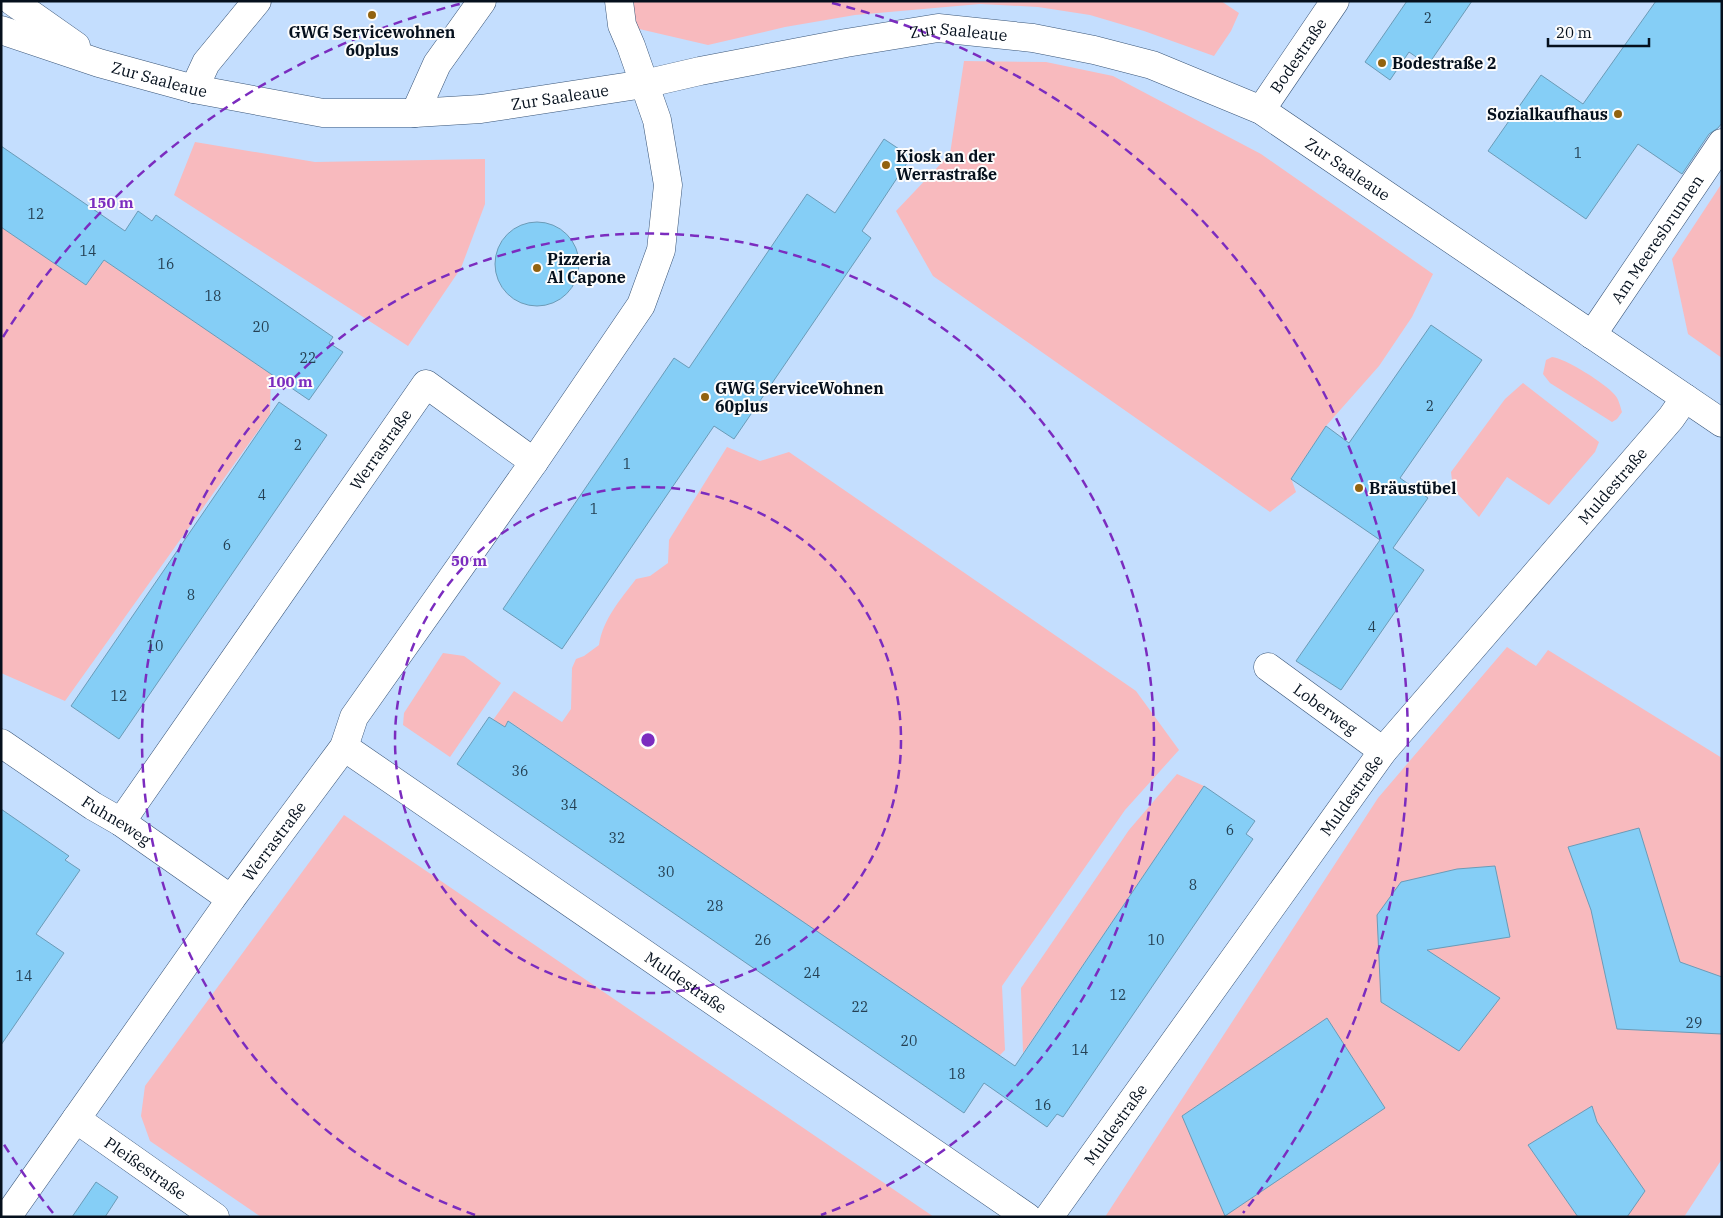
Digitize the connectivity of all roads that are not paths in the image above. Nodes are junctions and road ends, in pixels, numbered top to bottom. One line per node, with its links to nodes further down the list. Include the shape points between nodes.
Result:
1 (12, 1): 7 (street, Zur Saaleaue)
2 (257, 1): 9 (street, via 206,63)
3 (482, 1): 11 (street, via 438,64)
4 (619, 1): 8 (street, Werrastraße, via 622,25)
5 (1335, 1): 10 (street, Bodestraße)
6 (1, 30): 7 (street, Zur Saaleaue)
7 (99, 63): 9 (street, Zur Saaleaue)
8 (644, 84): 10 (street, Zur Saaleaue, via 938,28 1033,38 1094,50 1152,65); 11 (street, Zur Saaleaue, via 481,109); 16 (street, Werrastraße, via 657,120 668,185 661,250 641,305)
9 (194, 89): 11 (street, Zur Saaleaue, via 323,113)
10 (1261, 110): 13 (street, Zur Saaleaue)
11 (415, 113)
12 (1722, 143): 13 (street, Am Meeresbrunnen)
13 (1592, 335): 14 (street, Zur Saaleaue)
14 (1685, 398): 15 (street, Zur Saaleaue); 20 (street, Muldestraße)
15 (1722, 423)
16 (534, 462): 19 (street, Werrastraße, via 354,717); 21 (street, Werrastraße, via 426,384)
17 (1268, 667): 20 (street, Loberweg)
18 (1, 744): 21 (street, Fuhneweg)
19 (344, 747): 22 (street, Werrastraße); 26 (street, Muldestraße)
20 (1383, 751): 27 (street, Muldestraße)
21 (120, 822): 22 (street, Fuhneweg)
22 (230, 899): 23 (street, Werrastraße)
23 (76, 1119): 24 (street, Werrastraße); 25 (street, Pleißestraße)
24 (7, 1217)
25 (215, 1217)
26 (1027, 1217)
27 (1049, 1217)

